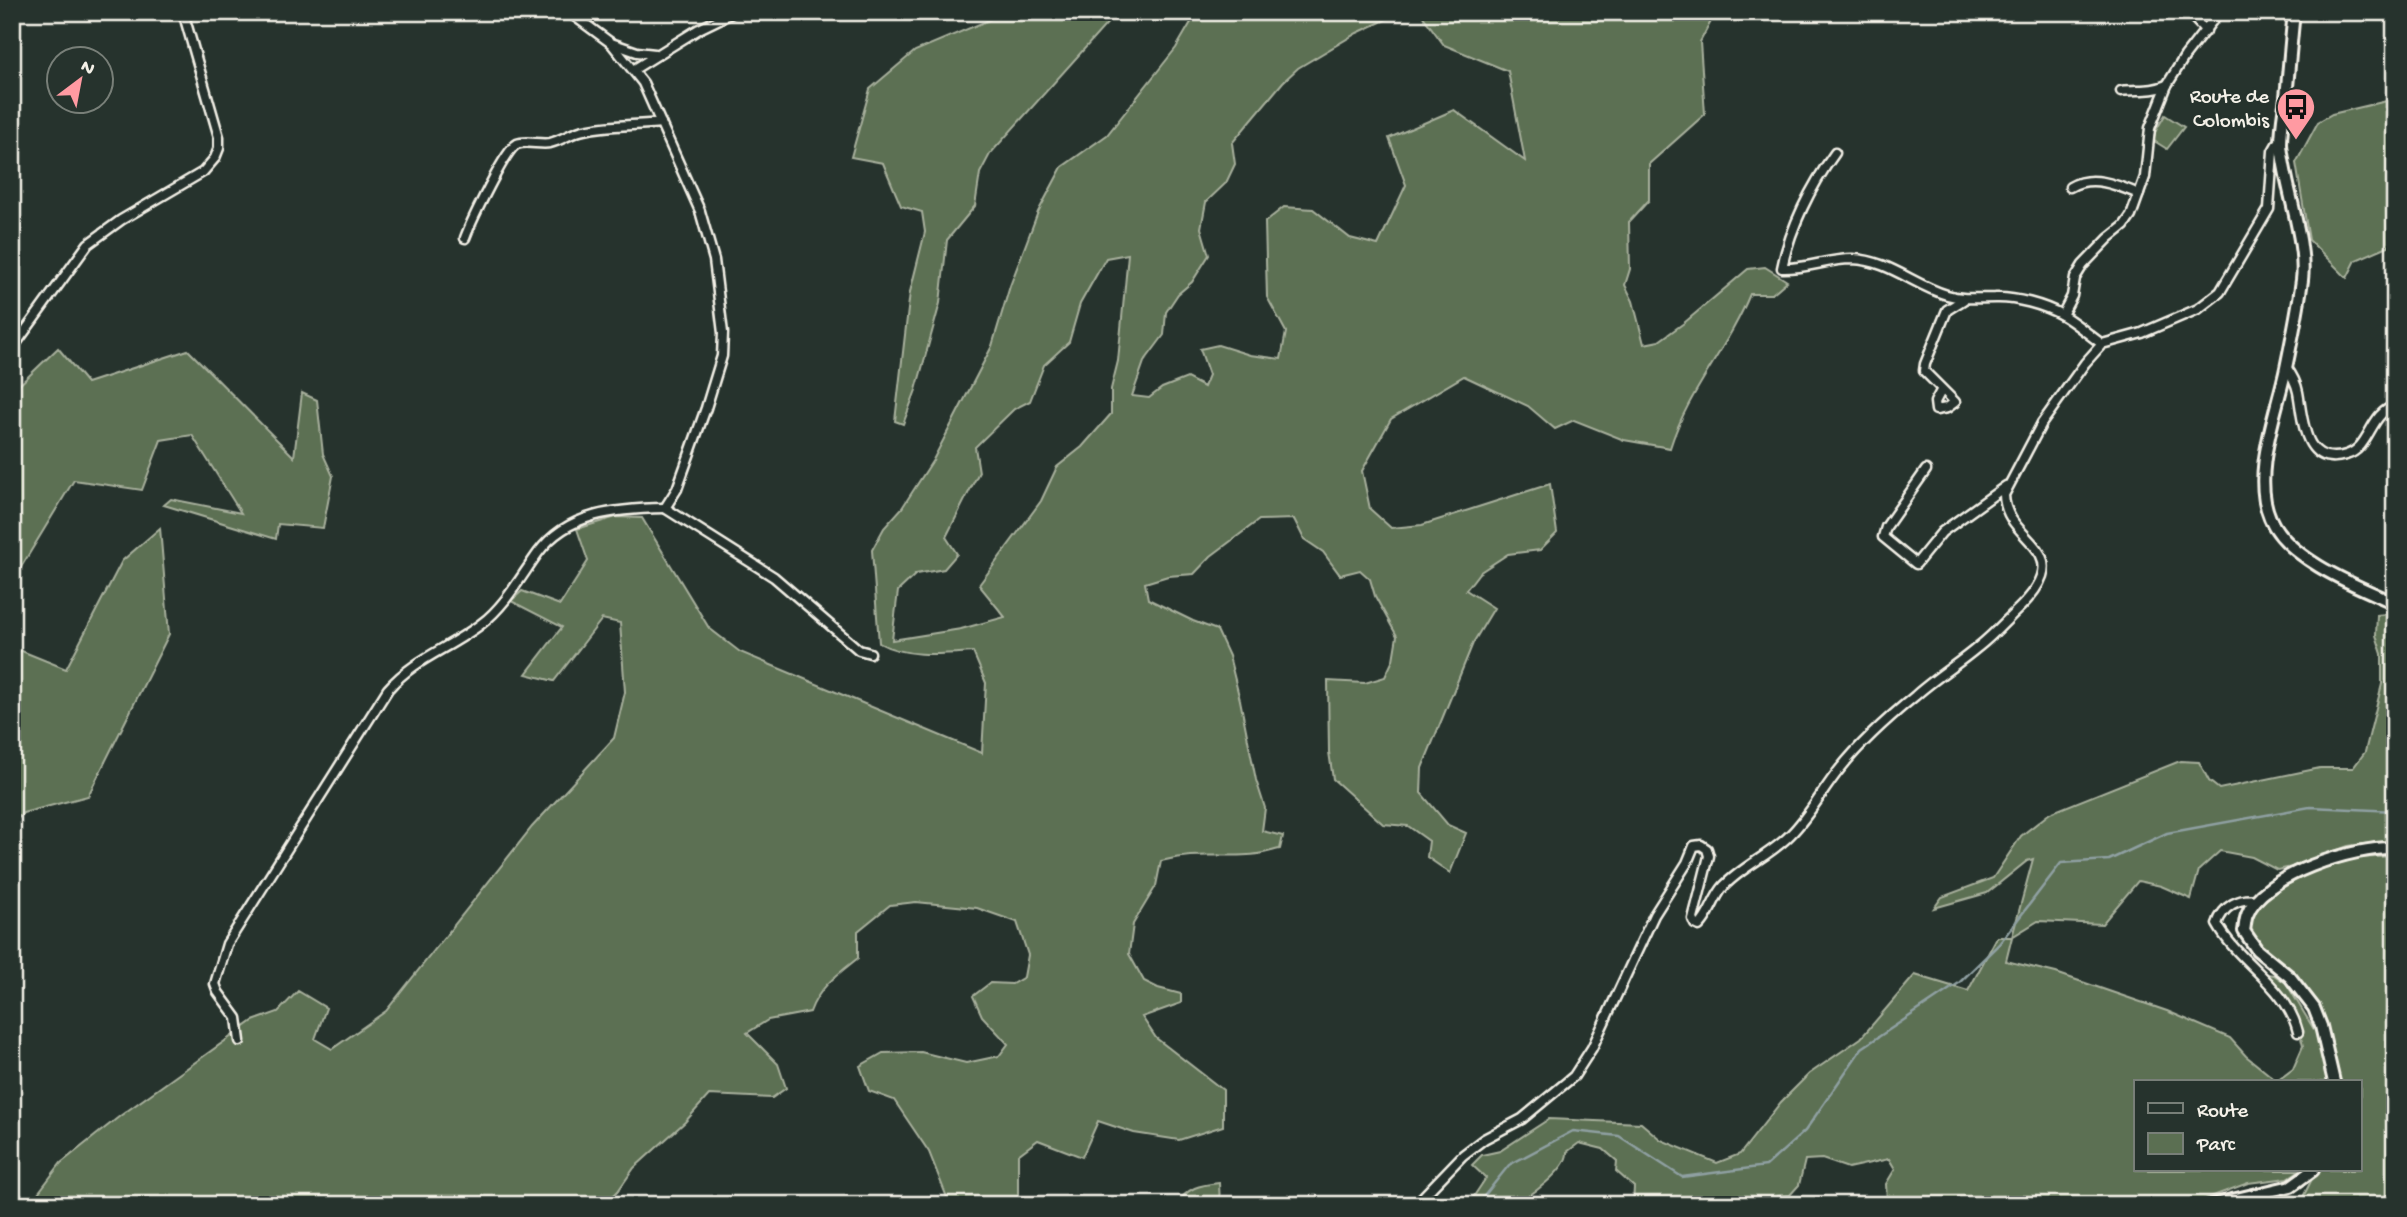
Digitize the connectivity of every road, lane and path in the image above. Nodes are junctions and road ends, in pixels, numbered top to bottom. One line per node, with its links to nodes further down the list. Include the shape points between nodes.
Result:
1 (183, 12): 22 (street, via 219,137 215,158 186,185 121,220 88,244)
2 (569, 12): 8 (street)
3 (734, 12): 9 (street)
4 (2188, 12): 7 (street)
5 (2219, 12): 7 (street)
6 (2294, 12): 14 (street)
7 (2206, 32): 11 (street)
8 (611, 43): 9 (street); 10 (street)
9 (655, 54): 10 (street)
10 (633, 69): 13 (street)
11 (2167, 85): 12 (street, via 2152,92); 17 (street, via 2150,128)
12 (2121, 90)
13 (661, 123): 18 (street, via 594,128 547,144 515,145); 28 (street, via 700,211 713,260 723,332 722,356 706,408 677,489)
14 (2281, 142): 21 (street, via 2273,152 2269,209 2220,292 2198,309); 23 (street, via 2303,276)
15 (1835, 153): 19 (street, via 1818,176 1782,268 1866,261 1889,266)
16 (2070, 187): 17 (street, via 2082,180 2104,182)
17 (2139, 194): 20 (street, via 2132,216 2083,265)
18 (465, 238)
19 (1963, 300): 20 (street, via 2016,300); 24 (street, via 1947,310 1925,364 1924,371)
20 (2062, 315): 21 (street)
21 (2102, 344): 27 (street, via 2042,423)
22 (12, 349)
23 (2286, 367): 25 (street, via 2298,391 2305,436 2323,454 2347,455 2358,448 2377,417); 29 (street, via 2264,476 2271,522 2305,556)
24 (1942, 389)
25 (2395, 407)
26 (1926, 470): 27 (street, via 1883,537 1916,564 1942,532)
27 (2009, 484): 37 (street, via 2004,495 2009,519 2043,558 2043,575 2023,604 1979,647 1876,730 1838,770 1792,833 1721,889 1699,926 1693,919 1709,856 1707,849 1695,846 1654,915 1592,1048 1574,1076 1532,1112 1462,1155)
28 (665, 508): 30 (street, via 774,577 859,650); 34 (street, via 586,517 567,525 539,551 495,612 412,664 388,689 227,944 215,984 237,1018)
29 (2395, 603)
30 (870, 653)
31 (2395, 848): 32 (street, via 2330,858 2286,879)
32 (2257, 900): 33 (street, via 2232,903 2217,924 2225,939 2272,985); 35 (street, via 2247,914 2244,931 2256,950 2290,977 2314,1008)
33 (2298, 1032)
34 (240, 1041)
35 (2334, 1080)
36 (2310, 1172): 38 (street, via 2291,1186)
37 (1415, 1205)
38 (2211, 1205)

